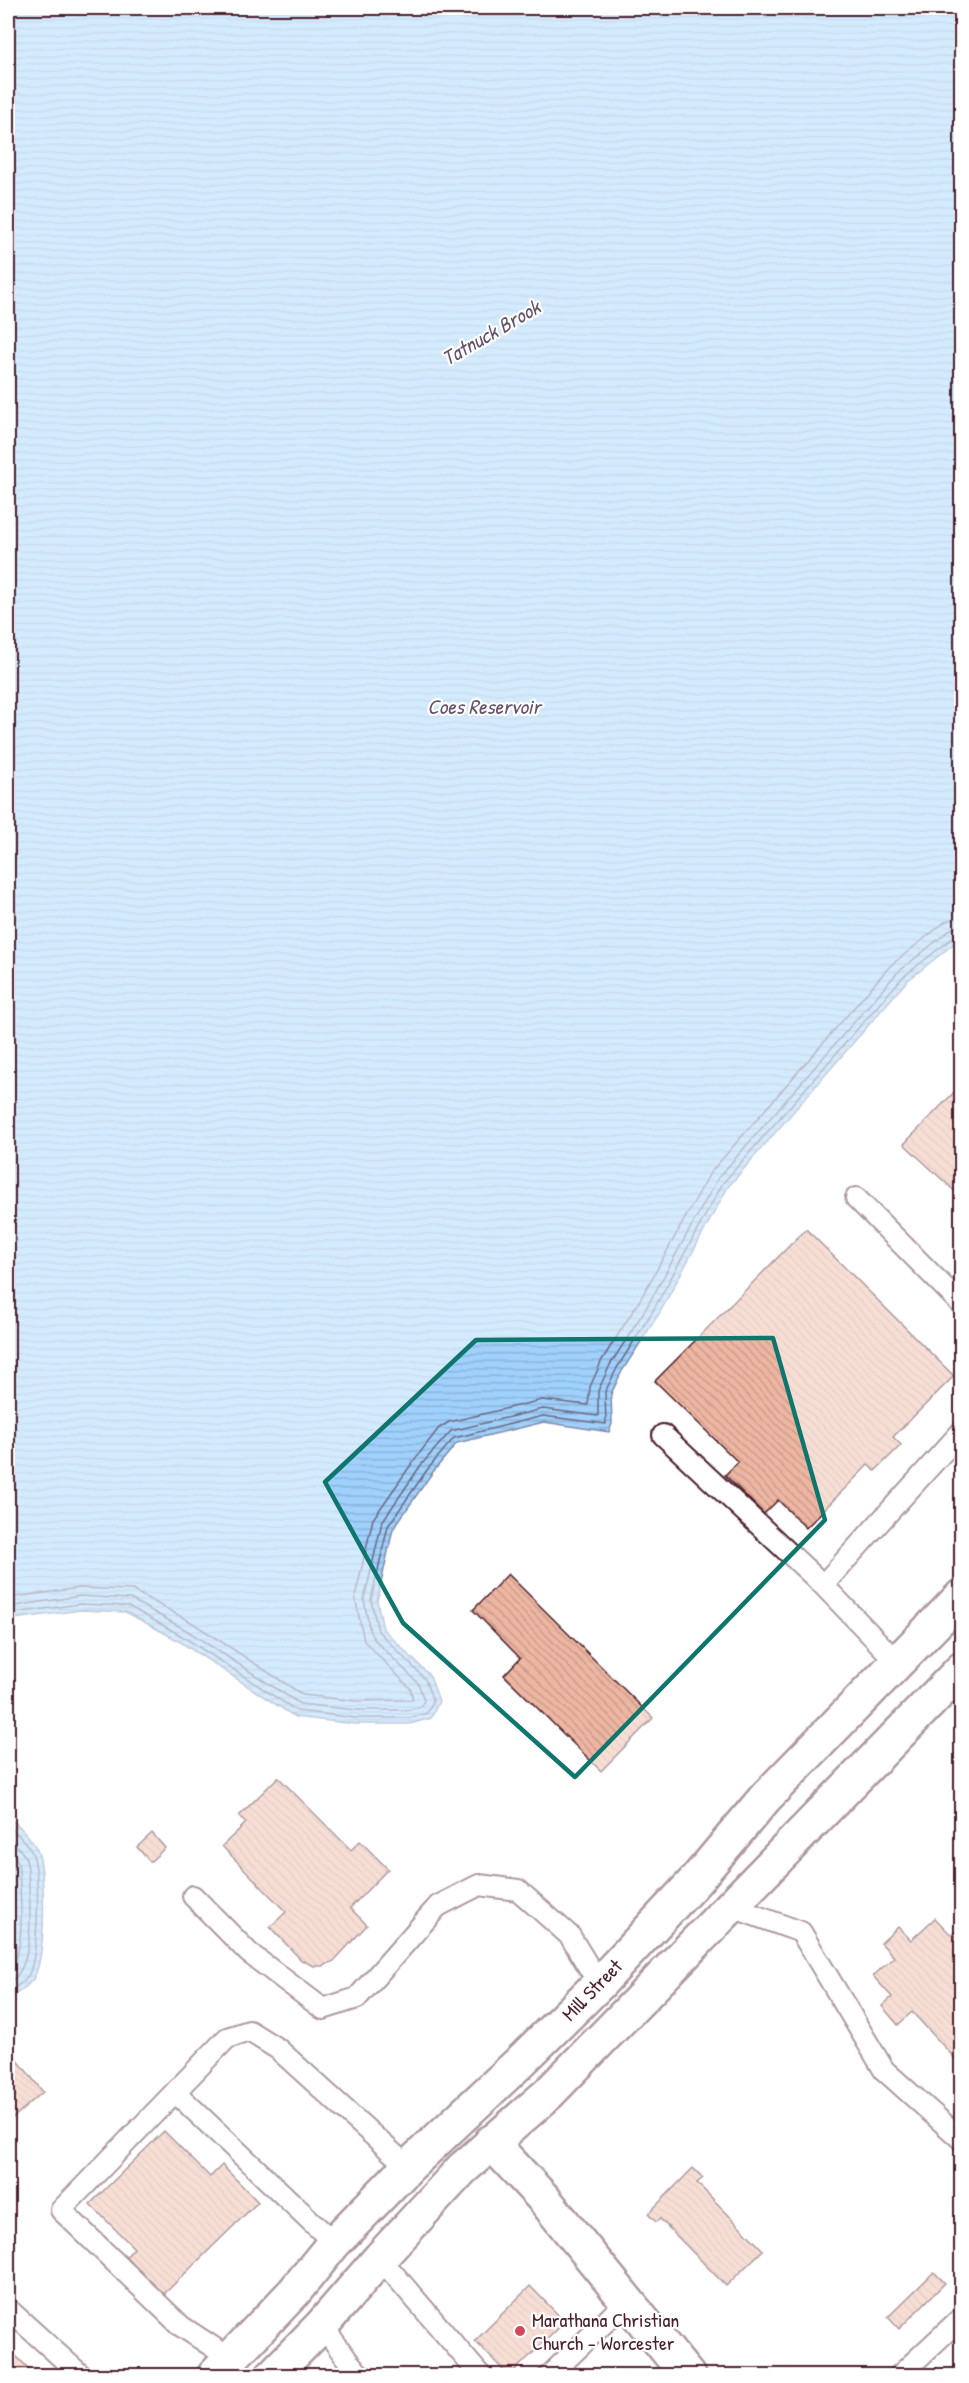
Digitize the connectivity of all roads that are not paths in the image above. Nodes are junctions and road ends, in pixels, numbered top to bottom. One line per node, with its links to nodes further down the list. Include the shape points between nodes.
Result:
1 (856, 1198): 2 (lane)
2 (962, 1305)
3 (962, 1431): 5 (lane)
4 (663, 1435): 5 (lane)
5 (823, 1586): 7 (lane)
6 (962, 1596): 7 (main road, Mill Street)
7 (897, 1662): 11 (main road, Mill Street, via 765,1798 696,1880)
8 (962, 1669): 10 (main road, Mill Street)
9 (193, 1896): 11 (lane, via 249,1953 322,2009 357,1998 438,1906 479,1885 518,1890 570,1936)
10 (729, 1906): 14 (lane, via 801,1932 885,2070); 15 (main road, Mill Street, via 548,2094)
11 (599, 1984): 13 (main road, Mill Street)
12 (175, 2092): 16 (lane, via 228,2038 249,2031 278,2049); 17 (lane); 23 (lane, via 61,2210)
13 (467, 2112): 15 (main road); 16 (main road, Mill Street)
14 (962, 2140)
15 (492, 2142): 18 (main road, Mill Street); 19 (main road)
16 (408, 2167): 17 (main road, Mill Street)
17 (334, 2243): 23 (main road, Mill Street)
18 (380, 2258): 22 (main road, Mill Street); 27 (lane)
19 (627, 2301): 28 (lane); 29 (main road)
20 (8, 2309): 24 (lane)
21 (962, 2317): 30 (lane)
22 (322, 2325): 25 (main road, Mill Street); 26 (lane)
23 (223, 2367)
24 (82, 2376)
25 (272, 2376)
26 (361, 2376)
27 (481, 2376)
28 (549, 2376)
29 (688, 2376)
30 (899, 2376)

